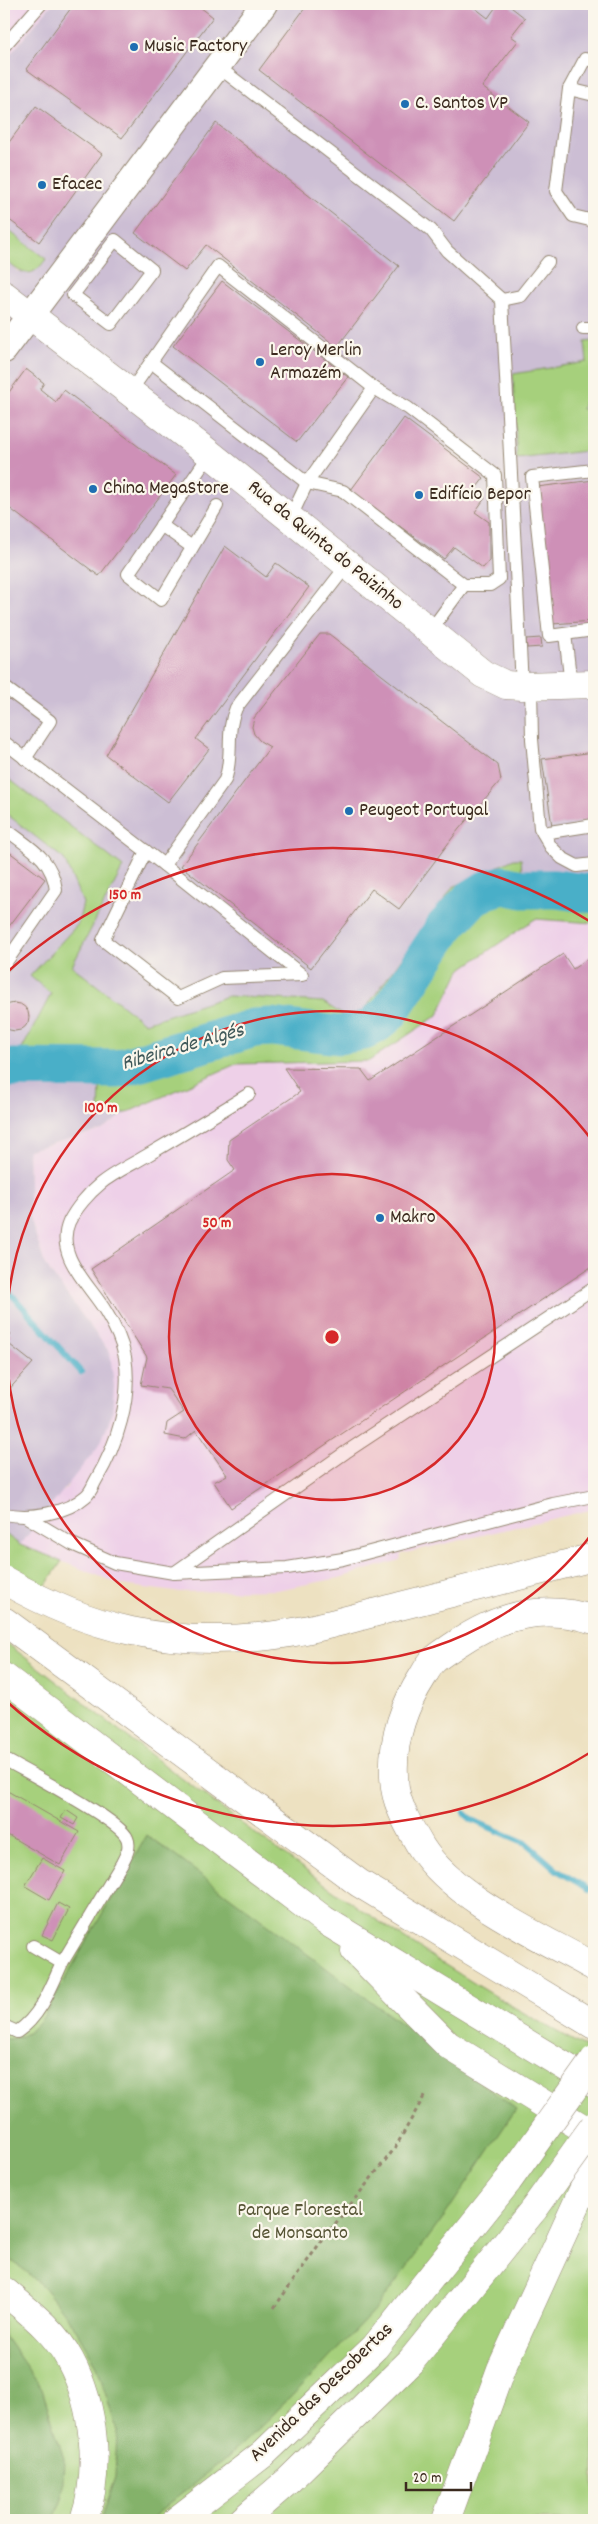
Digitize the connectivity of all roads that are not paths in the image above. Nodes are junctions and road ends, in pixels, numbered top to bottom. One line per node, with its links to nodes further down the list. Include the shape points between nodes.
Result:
1 (41, 4): 3 (lane)
2 (264, 4): 5 (street)
3 (4, 46)
4 (594, 60): 6 (lane, via 586,59)
5 (217, 66): 9 (street); 12 (lane, via 431,230 447,251)
6 (569, 88): 7 (lane); 8 (lane, via 556,191 573,216)
7 (594, 95)
8 (594, 221)
9 (87, 258): 9 (lane, via 73,295 111,324 152,270 115,240); 13 (street)
10 (548, 262): 12 (lane, via 522,296)
11 (4, 295): 13 (main road, Rua da Quinta do Paizinho)
12 (502, 300): 31 (lane)
13 (31, 316): 14 (street); 17 (main road, Rua da Quinta do Paizinho)
14 (4, 350)
15 (151, 362): 16 (lane, via 218,266); 17 (lane); 20 (lane)
16 (374, 388): 20 (lane); 26 (lane, via 408,408 495,475 499,579 490,585)
17 (130, 392): 18 (main road, Rua da Quinta do Paizinho)
18 (210, 454): 22 (main road, Rua da Quinta do Paizinho); 23 (lane)
19 (594, 470): 29 (lane, via 532,477 549,636)
20 (307, 483): 22 (lane); 26 (lane, via 343,491)
21 (217, 506): 24 (lane)
22 (290, 519): 25 (main road, Rua da Quinta do Paizinho)
23 (161, 525): 24 (lane); 24 (lane, via 128,574 161,600)
24 (192, 547)
25 (348, 564): 28 (main road, Rua da Quinta do Paizinho); 40 (lane, via 236,708 230,721 231,765 225,780)
26 (464, 585): 28 (lane)
27 (594, 630): 29 (lane)
28 (430, 631): 31 (main road, Rua da Quinta do Paizinho, via 483,674 506,685)
29 (565, 634): 30 (lane)
30 (583, 685): 31 (main road, Rua da Quinta do Paizinho)
31 (526, 686): 37 (lane)
32 (4, 687): 34 (lane, via 50,721)
33 (4, 742): 34 (lane)
34 (25, 759): 38 (lane)
35 (594, 826): 37 (lane)
36 (4, 828): 41 (lane, via 50,867 56,890)
37 (543, 833): 39 (lane, via 562,858 577,866)
38 (146, 851): 40 (lane); 40 (lane, via 103,940 178,998 222,978 302,975)
39 (594, 864)
40 (164, 865)
41 (4, 965)
42 (249, 1094): 46 (lane, via 100,1184 69,1222 67,1249 74,1267 106,1312 125,1356 124,1406 110,1456 87,1495 65,1509)
43 (594, 1288): 48 (lane, via 346,1452)
44 (594, 1496): 48 (lane, via 342,1559 287,1568)
45 (4, 1514): 46 (lane)
46 (25, 1516): 48 (lane, via 72,1544 114,1563)
47 (594, 1557): 49 (main road, via 344,1620 269,1636 212,1640 131,1632 77,1617)
48 (174, 1573)
49 (4, 1580)
50 (594, 1620): 57 (main road, via 579,1615 543,1612 510,1616 472,1634 433,1660 399,1724 394,1754 395,1790 406,1820 422,1848 444,1874 490,1908)
51 (4, 1621): 58 (main road, via 359,1883)
52 (4, 1677): 54 (main road)
53 (4, 1759): 56 (lane, via 104,1818 122,1830 128,1839 125,1856)
54 (324, 1920): 61 (main road); 63 (main road, via 448,2045)
55 (33, 1946): 56 (lane)
56 (62, 1963): 59 (lane, via 41,2007 27,2025 16,2032)
57 (594, 1967)
58 (594, 2025)
59 (4, 2026)
60 (594, 2060): 67 (main road, Avenida das Descobertas, bridge, via 508,2181 375,2347 263,2454)
61 (594, 2084)
62 (594, 2126): 68 (main road, Avenida das Descobertas, bridge, via 534,2209 411,2361 289,2480)
63 (594, 2135)
64 (594, 2166): 69 (main road, via 501,2370)
65 (4, 2291): 66 (main road, via 50,2332 70,2359 84,2393 94,2474)
66 (84, 2520)
67 (178, 2520)
68 (243, 2520)
69 (446, 2520)

